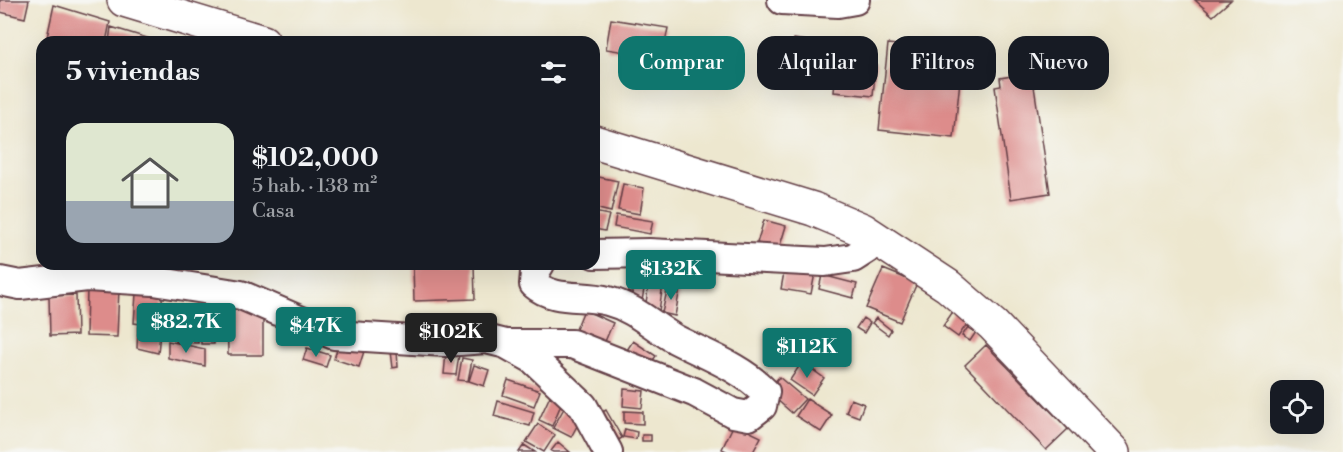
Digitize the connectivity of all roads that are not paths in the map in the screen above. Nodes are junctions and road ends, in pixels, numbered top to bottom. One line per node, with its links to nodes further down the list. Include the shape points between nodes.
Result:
1 (124, 0): 4 (main road)
2 (782, 0): 3 (street)
3 (855, 0)
4 (243, 36)
5 (600, 144): 6 (main road, via 813,209)
6 (862, 230): 7 (street, via 867,249 853,258 825,262); 12 (main road, via 948,285 993,325)
7 (600, 254)
8 (536, 270): 10 (street, via 534,284 544,293 606,300 632,309 675,338 709,353 754,381 765,392 762,406 749,416 733,413 694,392 572,344)
9 (0, 281): 10 (street, via 20,285 87,277 154,281 241,295 334,335 445,342 486,339)
10 (506, 344): 11 (street, via 533,359 583,406)
11 (608, 452)
12 (1114, 452)

